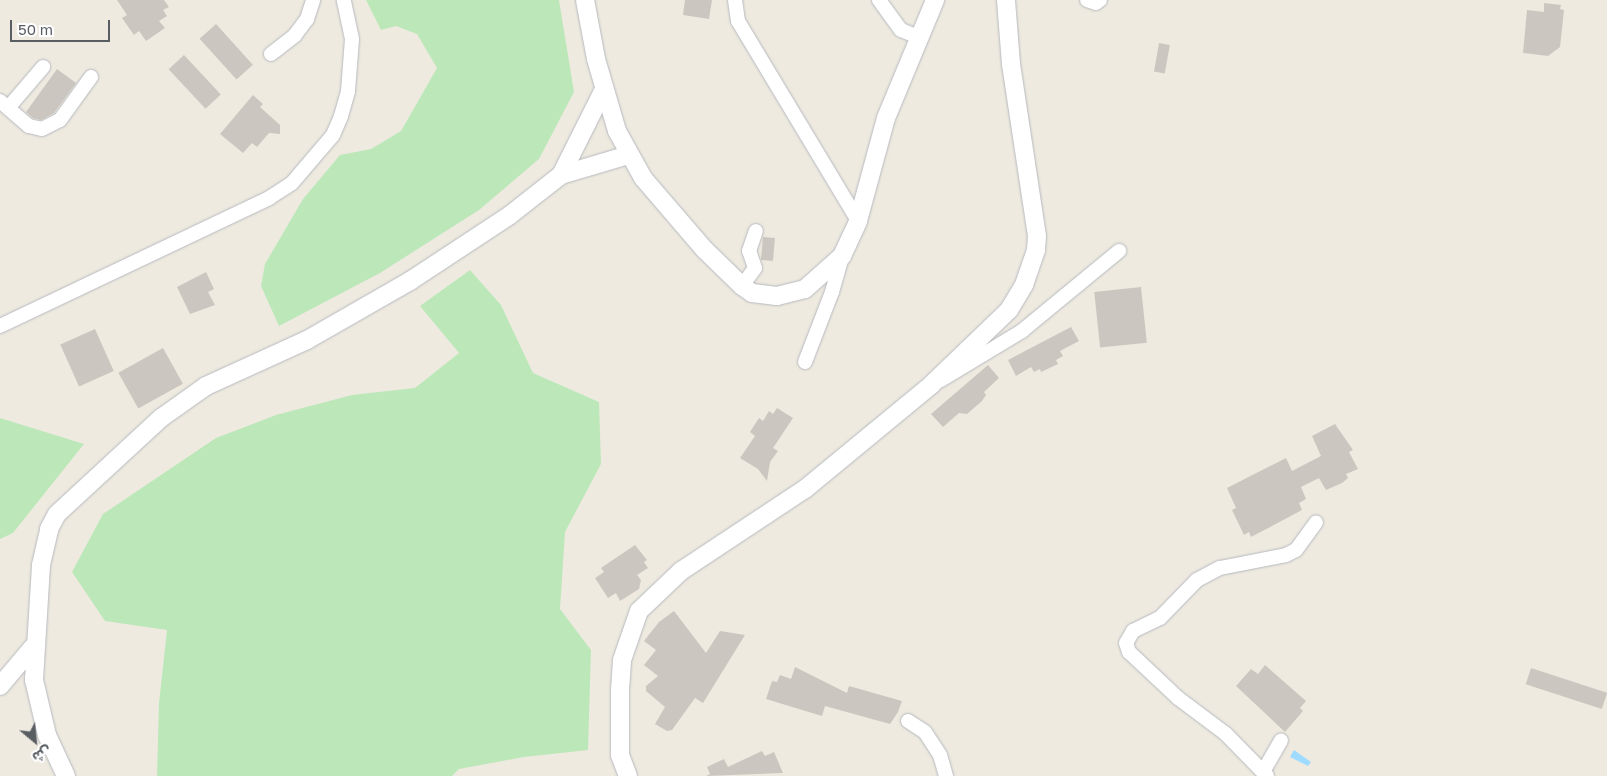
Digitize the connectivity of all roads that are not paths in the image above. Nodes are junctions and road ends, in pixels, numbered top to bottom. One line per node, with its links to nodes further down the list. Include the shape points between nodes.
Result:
1 (313, 0): 11 (street, via 307,19 295,35)
2 (344, 0): 23 (street, via 352,39 348,91 341,116 333,135 292,183 269,198)
3 (585, 0): 14 (street)
4 (735, 0): 18 (street, via 738,20)
5 (879, 0): 10 (street, via 901,30)
6 (935, 0): 10 (street)
7 (1006, 0): 25 (street, via 1036,250 1024,285 1009,310)
8 (1087, 0): 9 (street, via 1096,3)
9 (1100, 0)
10 (918, 38): 18 (street, via 886,118)
11 (271, 54)
12 (43, 67): 15 (street)
13 (91, 77): 15 (street, via 60,120 51,126 35,129)
14 (604, 89): 16 (street); 17 (street)
15 (4, 105)
16 (628, 155): 17 (street); 22 (street, via 654,194)
17 (561, 174): 27 (street, via 510,215 401,286 307,340 206,386 161,418 109,464 57,514 49,529 40,565)
18 (858, 221): 21 (street)
19 (756, 230): 22 (street, via 749,251 754,268)
20 (1119, 251): 25 (street, via 1022,331)
21 (842, 256): 22 (street, via 822,277 791,294 764,295 752,293); 24 (street)
22 (742, 286)
23 (0, 326)
24 (805, 362)
25 (931, 385): 33 (street, via 805,489 681,571 640,611 622,660 620,755)
26 (1316, 522): 31 (street, via 1296,550 1286,555 1210,572 1197,580 1160,618 1132,631 1126,643 1129,652 1178,698 1226,734)
27 (34, 647): 28 (street); 32 (street, via 34,680 47,735)
28 (0, 686)
29 (908, 720): 34 (street, via 925,732 940,755)
30 (1282, 740): 31 (street)
31 (1265, 773)
32 (66, 776)
33 (628, 776)
34 (946, 776)

